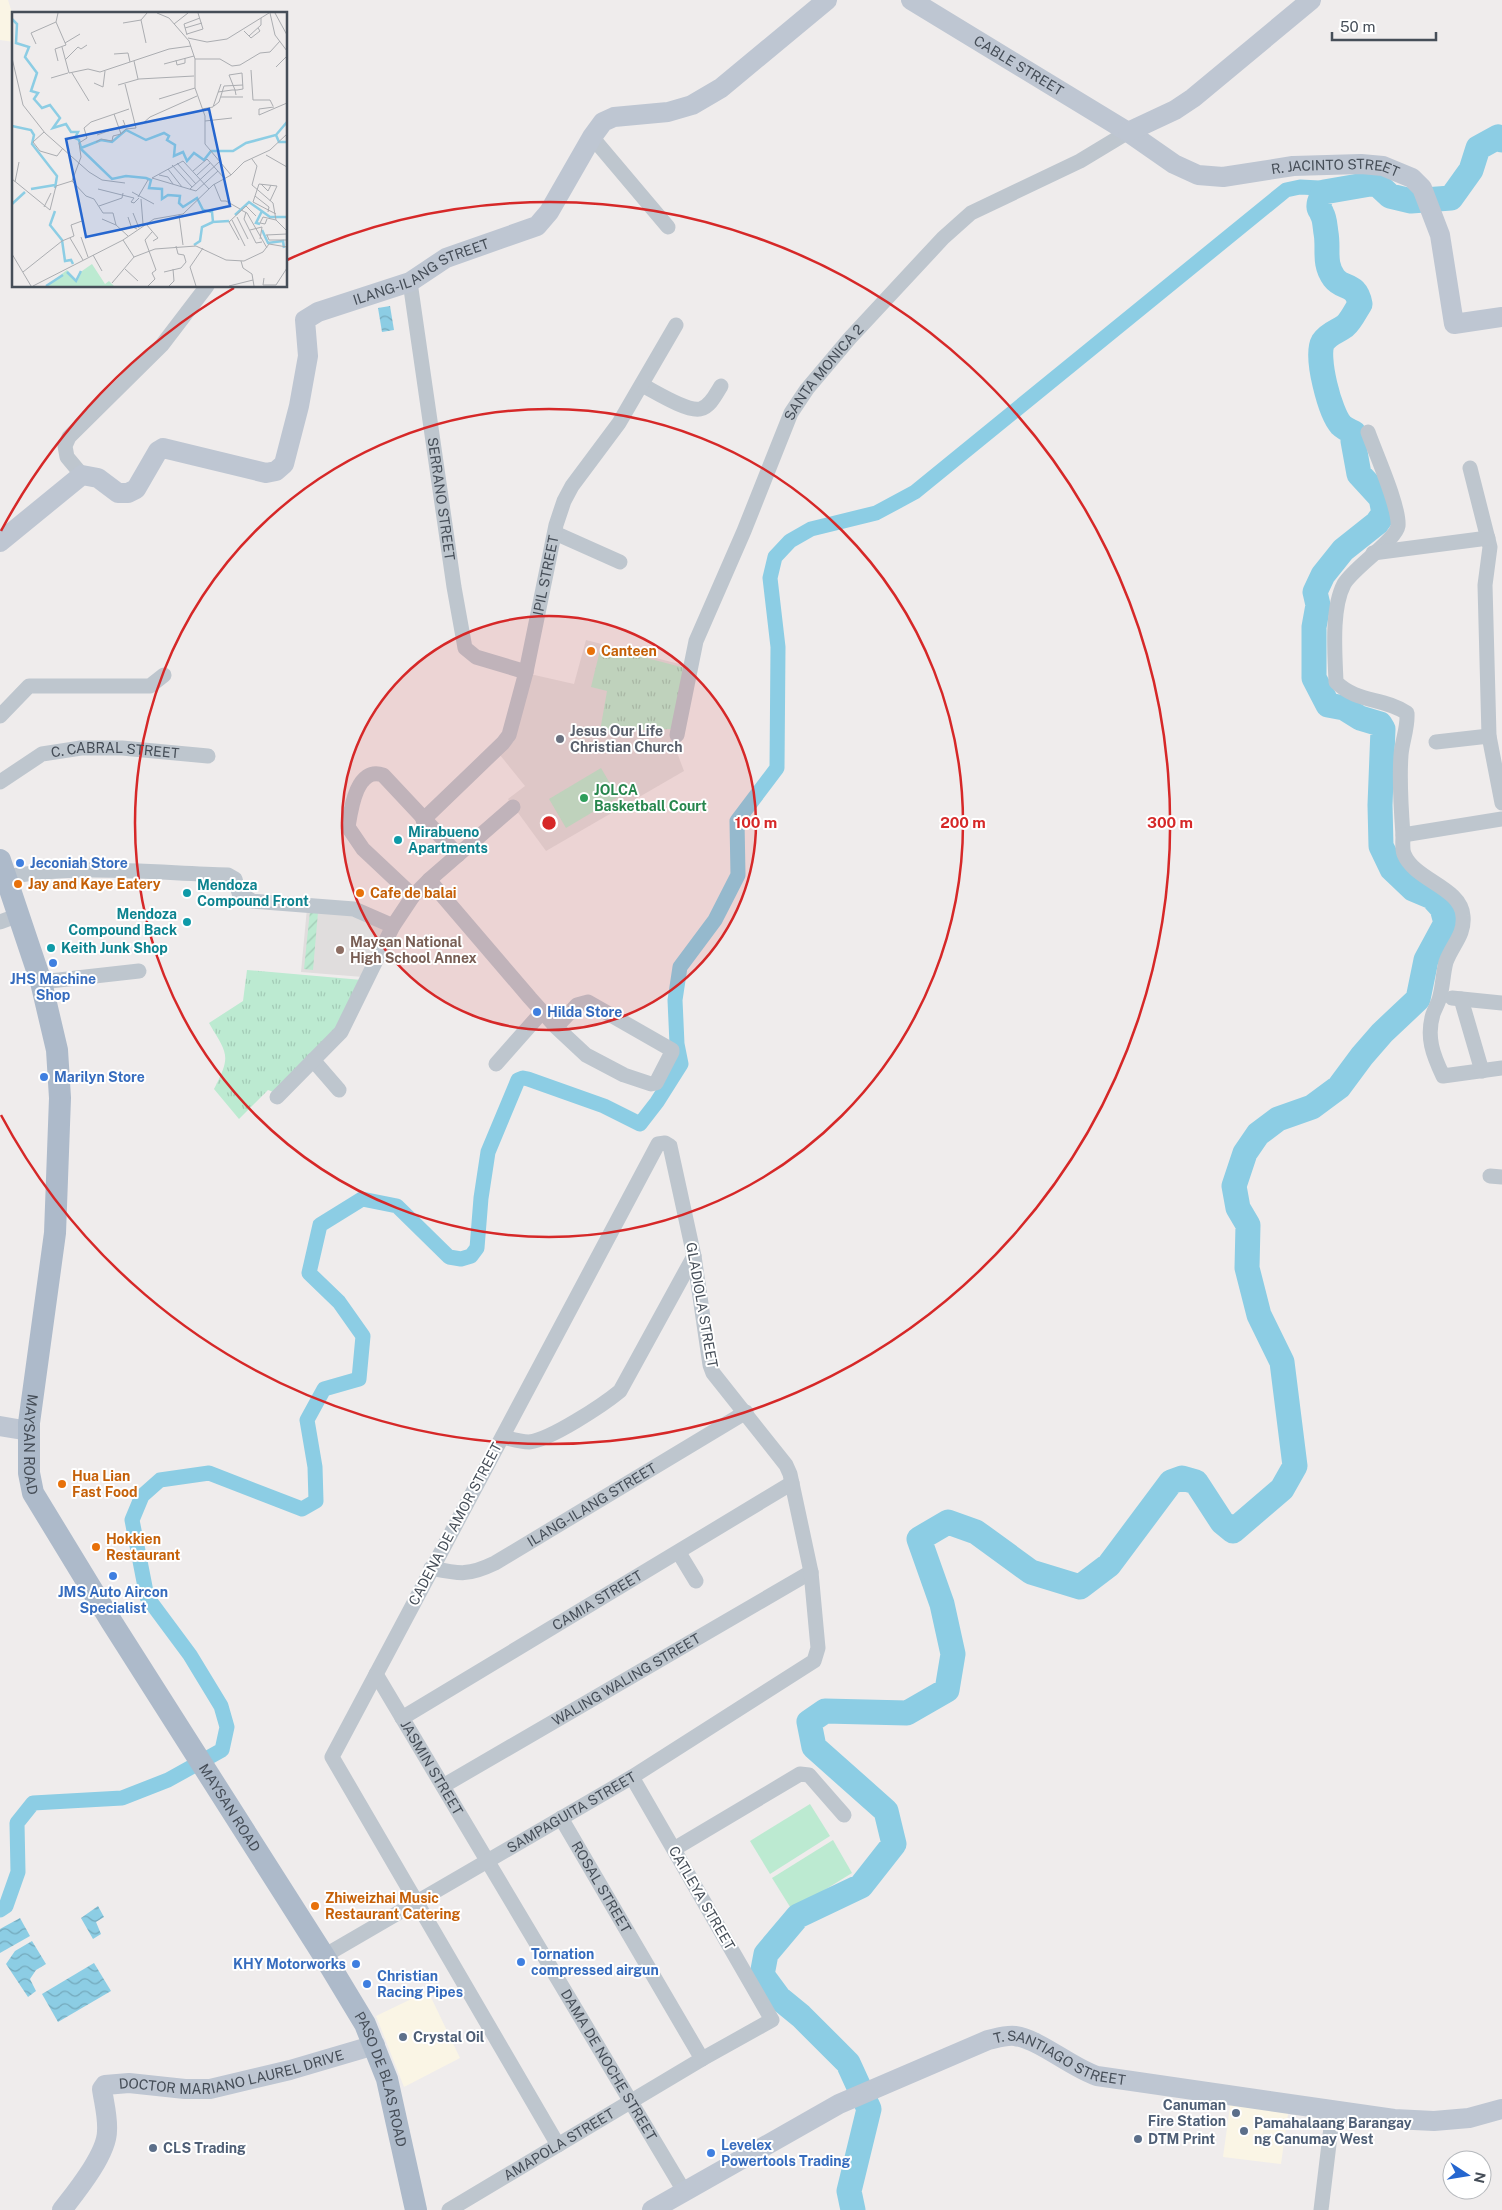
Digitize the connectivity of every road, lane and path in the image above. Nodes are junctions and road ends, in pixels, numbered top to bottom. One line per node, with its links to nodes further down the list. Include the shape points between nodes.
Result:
1 (827, 0): 5 (street, ILANG-ILANG STREET, via 707,97 668,112 614,117 603,122)
2 (911, 0): 4 (street, CABLE STREET)
3 (1311, 0): 4 (street, via 1193,98)
4 (1128, 132): 9 (street, R. JACINTO STREET, via 1174,164 1198,175 1223,176 1293,166 1361,164 1383,166 1412,178 1422,188 1440,235 1454,324); 24 (street, SANTA MONICA 2, via 1080,161 971,213 930,252 807,389 791,413 696,641)
5 (592, 137): 6 (street); 7 (street, ILANG-ILANG STREET, via 543,221 527,230 446,258)
6 (668, 227)
7 (410, 282): 15 (street, ILANG-ILANG STREET, via 318,312 305,320 308,356 299,406 284,464 276,471 266,473 167,448 158,451 132,492 118,493 98,478); 21 (street, SERRANO STREET, via 456,606 465,648 476,657)
8 (205, 288): 15 (street, via 162,345 70,438 65,446 67,456)
9 (1502, 317)
10 (676, 325): 11 (street, IPIL STREET)
11 (642, 385): 12 (street, via 698,409 712,400); 16 (street, IPIL STREET, via 619,423 572,486)
12 (721, 386)
13 (1368, 432): 19 (street, via 1397,514 1398,526 1394,535)
14 (1470, 468): 17 (street)
15 (82, 475): 18 (street)
16 (555, 533): 20 (street); 21 (street, IPIL STREET)
17 (1488, 538): 19 (street); 25 (street, via 1490,547 1485,585)
18 (0, 542)
19 (1373, 553): 33 (street, via 1345,583 1340,596 1335,644 1336,682 1356,696 1397,706 1407,713 1400,773)
20 (620, 562)
21 (526, 672): 32 (street, IPIL STREET, via 509,735)
22 (164, 675): 23 (street, via 150,686 29,686)
23 (0, 716)
24 (677, 735)
25 (1489, 736): 26 (street); 29 (street)
26 (1436, 742)
27 (208, 756): 28 (street, C. CABRAL STREET, via 122,748 81,748 42,754)
28 (0, 782)
29 (1502, 803)
30 (513, 806): 34 (street)
31 (1502, 819): 33 (street)
32 (423, 820): 34 (street); 37 (street, via 383,776 376,773 362,781 351,807 348,826 363,849)
33 (1403, 835): 42 (street, via 1404,854 1414,868 1426,880 1450,893 1463,914 1462,933 1446,961)
34 (458, 855): 36 (street)
35 (3, 869): 38 (main road, MAYSAN ROAD); 39 (street, via 228,875 235,878 240,893 252,901 354,909)
36 (429, 880): 37 (street); 45 (street)
37 (413, 896): 39 (street)
38 (9, 919): 41 (main road, MAYSAN ROAD)
39 (393, 926): 47 (street, via 341,1032)
40 (139, 971): 41 (street)
41 (43, 982): 57 (main road, MAYSAN ROAD, via 57,1050 60,1098 55,1233)
42 (1440, 997): 43 (street); 50 (street, via 1433,1014 1430,1040 1443,1076)
43 (1461, 999): 44 (street); 50 (street)
44 (1502, 1003)
45 (542, 1012): 46 (street); 48 (street)
46 (556, 1027): 46 (street, via 586,1055 624,1075 651,1084 656,1083 672,1052 588,1002 577,1005)
47 (313, 1060): 51 (street); 52 (street)
48 (496, 1064)
49 (1502, 1068): 50 (street)
50 (1482, 1071)
51 (339, 1090)
52 (277, 1097)
53 (658, 1144): 54 (street, GLADIOLA STREET, via 670,1146); 58 (street, CADENA DE AMOR STREET)
54 (694, 1256): 55 (street, GLADIOLA STREET, via 710,1365); 58 (street, via 620,1391 607,1402 542,1439 522,1442)
55 (746, 1412): 59 (street, GLADIOLA STREET, via 786,1465); 61 (street, ILANG-ILANG STREET, via 495,1563 474,1573)
56 (0, 1426): 57 (street)
57 (26, 1430): 74 (main road, MAYSAN ROAD, via 32,1493)
58 (502, 1437): 61 (street, CADENA DE AMOR STREET)
59 (792, 1483): 60 (street, CAMIA STREET); 62 (street, GLADIOLA STREET)
60 (679, 1552): 63 (street); 66 (street, CAMIA STREET)
61 (431, 1568): 65 (street, CADENA DE AMOR STREET)
62 (812, 1572): 64 (street, GLADIOLA STREET, via 818,1648); 68 (street, WALING WALING STREET)
63 (696, 1581)
64 (814, 1661): 67 (street, SAMPAGUITA STREET)
65 (376, 1674): 66 (street, JASMIN STREET); 73 (street, CADENA DE AMOR STREET, via 332,1757)
66 (402, 1718): 68 (street, JASMIN STREET)
67 (632, 1777): 70 (street, SAMPAGUITA STREET); 71 (street, CATLEYA STREET)
68 (443, 1786): 72 (street, JASMIN STREET)
69 (844, 1815): 71 (street, via 809,1775 800,1774)
70 (561, 1818): 72 (street, SAMPAGUITA STREET); 77 (street, ROSAL STREET)
71 (674, 1848): 75 (street, CATLEYA STREET)
72 (487, 1861): 73 (street, SAMPAGUITA STREET); 78 (street, DAMA DE NOCHE STREET)
73 (416, 1902): 74 (street, SAMPAGUITA STREET); 81 (street)
74 (324, 1956): 76 (main road, PASO DE BLAS ROAD)
75 (772, 2020): 77 (street, AMAPOLA STREET)
76 (375, 2045): 83 (street, DOCTOR MARIANO LAUREL DRIVE, via 210,2089 129,2083 105,2085 102,2089 108,2133 105,2146); 84 (main road, PASO DE BLAS ROAD, via 387,2079)
77 (702, 2059): 78 (street, AMAPOLA STREET)
78 (630, 2101): 81 (street, AMAPOLA STREET); 82 (street, DAMA DE NOCHE STREET)
79 (1502, 2109): 80 (street, T. SANTIAGO STREET, via 1469,2118 1434,2121)
80 (1332, 2111): 82 (street, T. SANTIAGO STREET, via 1097,2076 1084,2072 1034,2042 1015,2036 988,2040 839,2104); 87 (street)
81 (558, 2145): 85 (street, AMAPOLA STREET)
82 (684, 2191): 86 (street, T. SANTIAGO STREET)
83 (62, 2210)
84 (416, 2210)
85 (449, 2210)
86 (652, 2210)
87 (1321, 2210)

